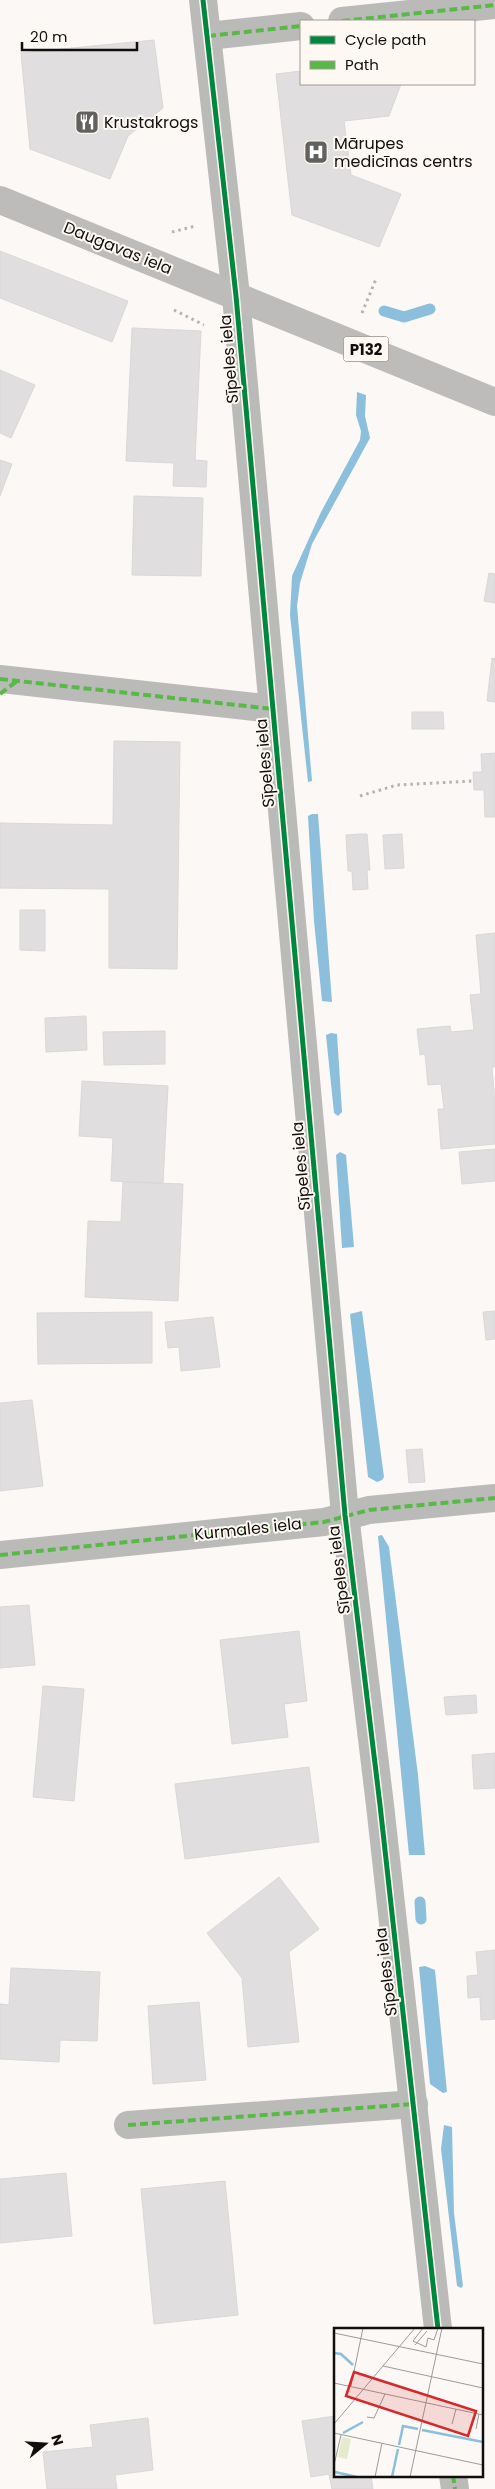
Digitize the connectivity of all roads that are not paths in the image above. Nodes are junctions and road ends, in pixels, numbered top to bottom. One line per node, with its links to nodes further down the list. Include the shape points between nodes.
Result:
1 (203, 0): 5 (street, Sīpeles iela)
2 (495, 5): 3 (street)
3 (352, 20)
4 (300, 26): 5 (street)
5 (208, 36): 7 (street, Sīpeles iela)
6 (0, 200): 7 (main road, Daugavas iela / P132)
7 (236, 296): 8 (main road, P132); 10 (street, Sīpeles iela)
8 (495, 402)
9 (6, 685): 10 (street)
10 (273, 709): 12 (street, Sīpeles iela)
11 (495, 1498): 12 (street, Kurmales iela)
12 (345, 1515): 13 (street, Kurmales iela, via 324,1522); 14 (street, Sīpeles iela)
13 (0, 1555)
14 (414, 2104): 15 (street); 16 (street, Sīpeles iela)
15 (128, 2125)
16 (438, 2328)
17 (453, 2476): 18 (street)
18 (455, 2489)

